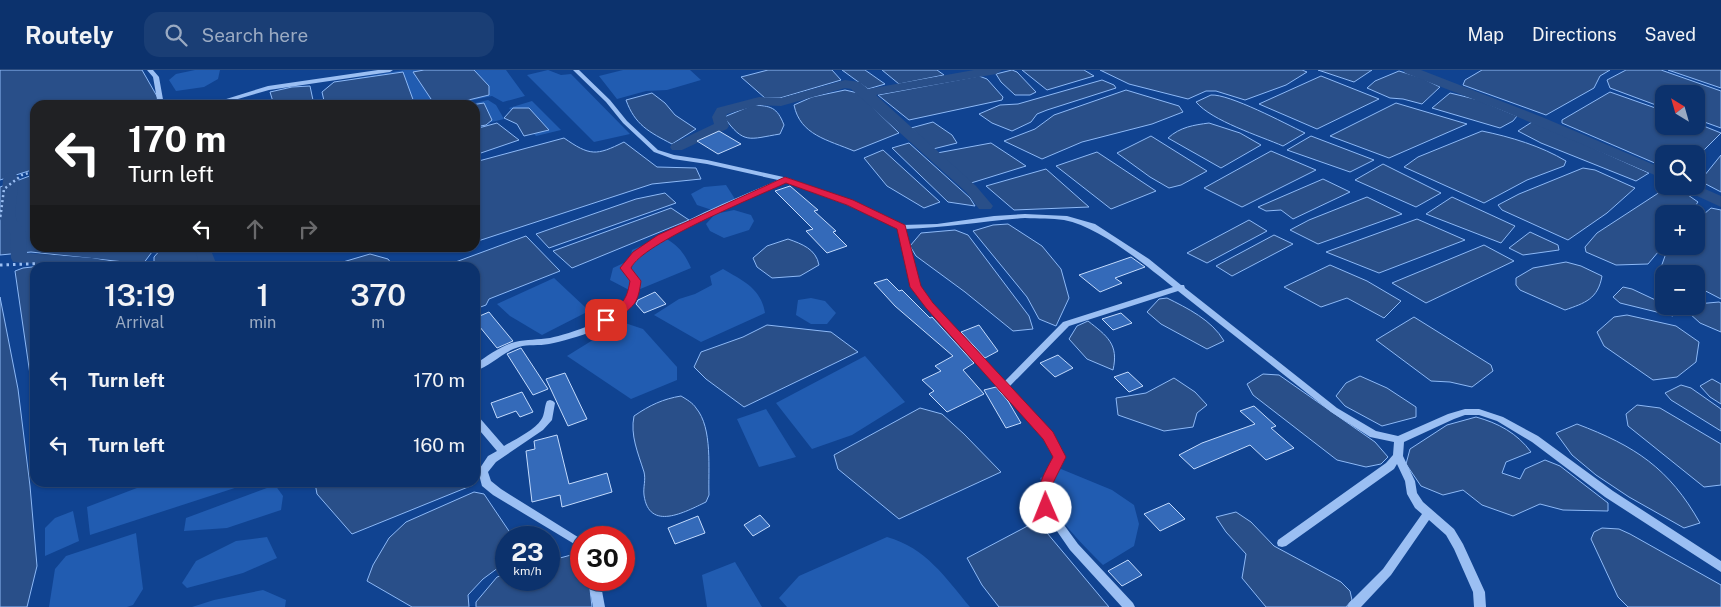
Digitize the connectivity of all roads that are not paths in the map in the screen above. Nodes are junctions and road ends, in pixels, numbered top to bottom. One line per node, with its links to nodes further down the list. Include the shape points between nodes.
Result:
1 (150, 70): 4 (street, via 156,77)
2 (390, 70): 5 (street, via 268,88)
3 (576, 70): 6 (street, via 656,151)
4 (160, 100)
5 (227, 100)
6 (785, 180): 7 (street, via 850,202); 9 (street, via 662,237 636,254 626,268 636,281 633,296 630,303 616,314 560,339 508,348)
7 (902, 227): 8 (street, via 1025,216 1064,218 1092,226); 10 (street, via 916,287)
8 (1180, 287): 10 (street, via 1066,324); 13 (street, via 1334,410 1373,434)
9 (480, 365)
10 (1004, 386): 22 (street, via 1048,436 1060,457 1045,485 1046,508 1074,547)
11 (550, 402): 14 (street, via 544,424)
12 (480, 424): 14 (street)
13 (1399, 440): 15 (street); 19 (street, via 1465,412 1479,412 1500,419 1535,439 1609,494)
14 (502, 451): 17 (street, via 483,471 486,483)
15 (1398, 456): 16 (street, via 1410,481 1412,494); 18 (street, via 1390,466)
16 (1428, 514): 23 (street, via 1387,572); 24 (street, via 1450,532 1459,547 1479,592)
17 (570, 536)
18 (1282, 543)
19 (1721, 567)
20 (596, 591): 21 (street)
21 (599, 607)
22 (1129, 607)
23 (1353, 607)
24 (1480, 607)

